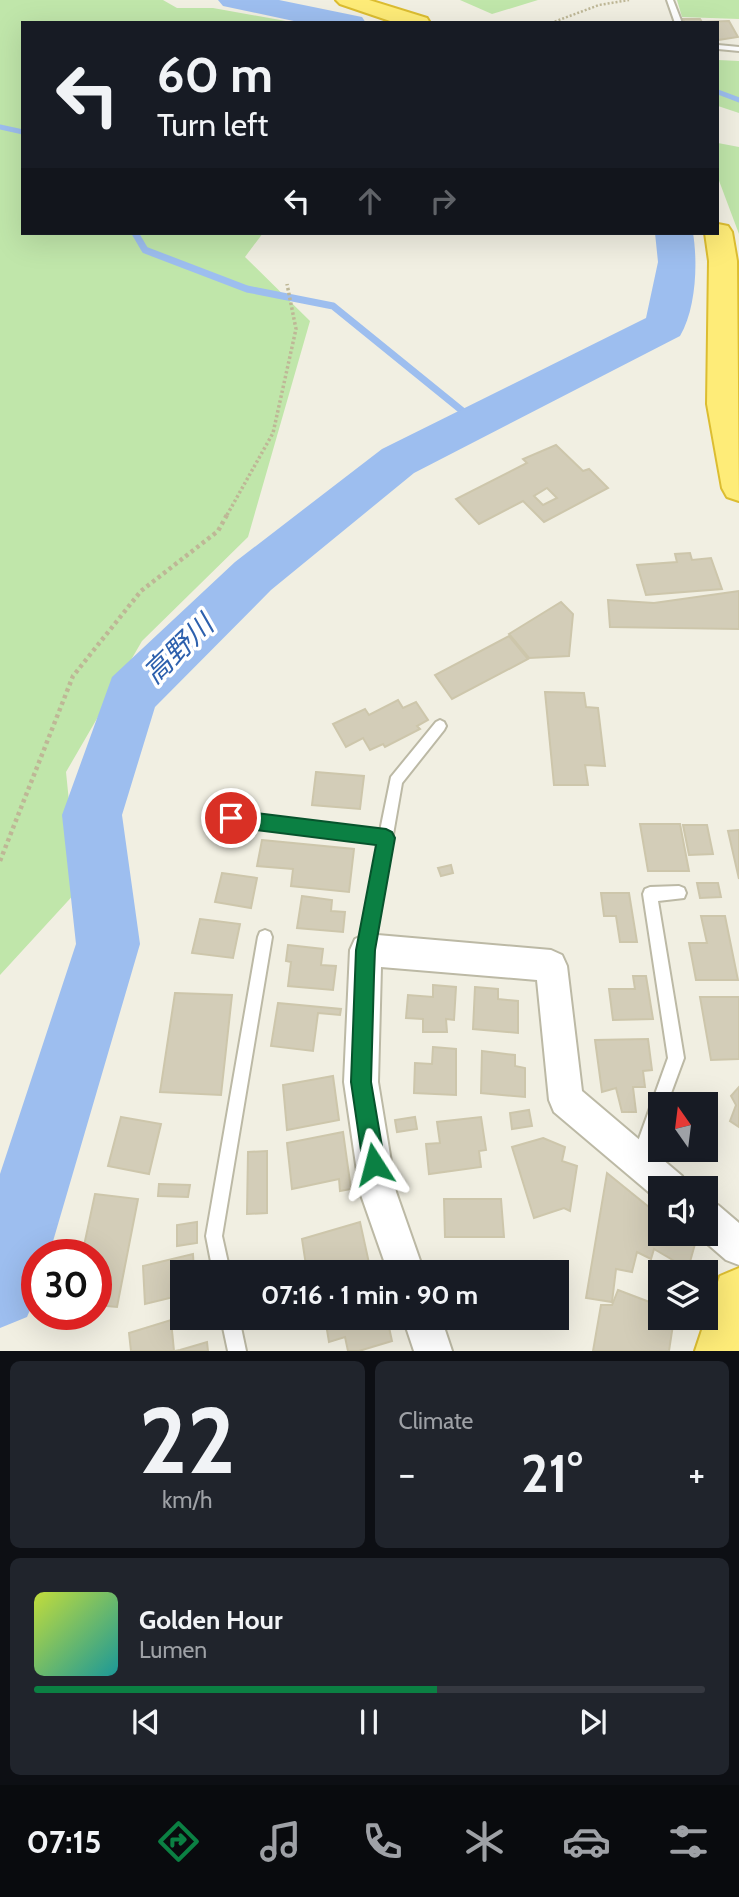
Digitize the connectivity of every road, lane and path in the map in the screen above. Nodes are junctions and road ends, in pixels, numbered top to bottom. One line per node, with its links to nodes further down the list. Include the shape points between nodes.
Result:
1 (347, 0): 5 (highway)
2 (630, 0): 4 (path); 6 (path)
3 (670, 0): 7 (lane)
4 (633, 6)
5 (413, 21)
6 (556, 21)
7 (678, 21)
8 (719, 47): 9 (lane)
9 (739, 49)
10 (719, 235): 12 (highway, via 723,261 723,404)
11 (287, 284): 16 (path, via 296,329 273,433 218,531 141,591 74,676)
12 (739, 488)
13 (440, 726): 15 (lane, via 396,781)
14 (231, 818): 15 (lane)
15 (386, 838): 19 (lane)
16 (0, 861)
17 (679, 893): 20 (lane, via 650,894 676,1058)
18 (265, 937): 24 (lane, via 214,1236)
19 (366, 950): 20 (street, via 551,966 566,1100); 25 (street, via 361,1082 378,1192)
20 (638, 1162): 21 (street)
21 (655, 1176)
22 (718, 1229): 23 (street)
23 (739, 1247)
24 (219, 1260)
25 (402, 1260)
26 (739, 1295): 31 (highway)
27 (233, 1330): 29 (lane)
28 (426, 1330): 30 (street)
29 (237, 1351)
30 (433, 1351)
31 (723, 1351)

